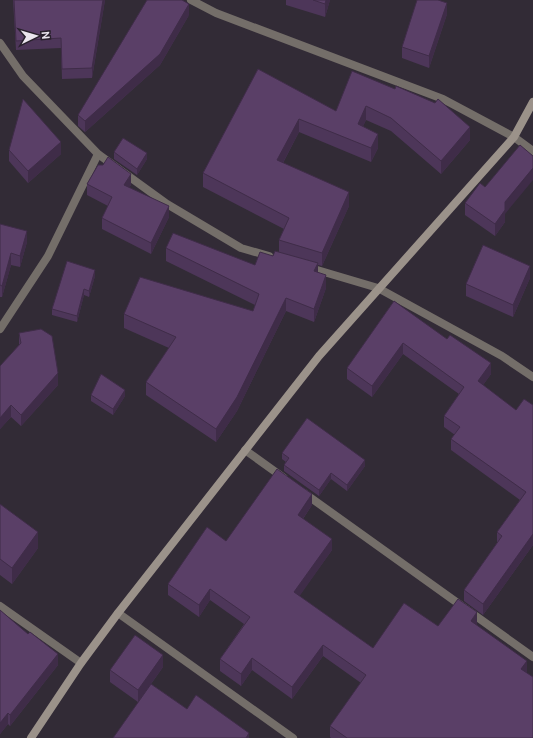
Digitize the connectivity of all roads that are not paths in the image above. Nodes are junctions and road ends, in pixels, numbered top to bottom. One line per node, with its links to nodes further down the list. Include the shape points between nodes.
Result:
1 (191, 0): 4 (street, via 216,13 443,99)
2 (0, 43): 6 (street, via 23,76)
3 (533, 102): 4 (street)
4 (514, 137): 5 (street); 9 (street)
5 (533, 150)
6 (98, 154): 7 (street, via 167,204 234,244); 10 (street, via 48,256)
7 (279, 259)
8 (302, 266): 9 (street)
9 (378, 288): 11 (street, via 502,356); 12 (street, via 319,356)
10 (0, 329)
11 (533, 377)
12 (245, 450): 14 (street); 15 (street)
13 (0, 606): 16 (street)
14 (118, 613): 16 (street); 18 (street)
15 (533, 658)
16 (81, 663): 17 (street)
17 (31, 738)
18 (293, 738)

